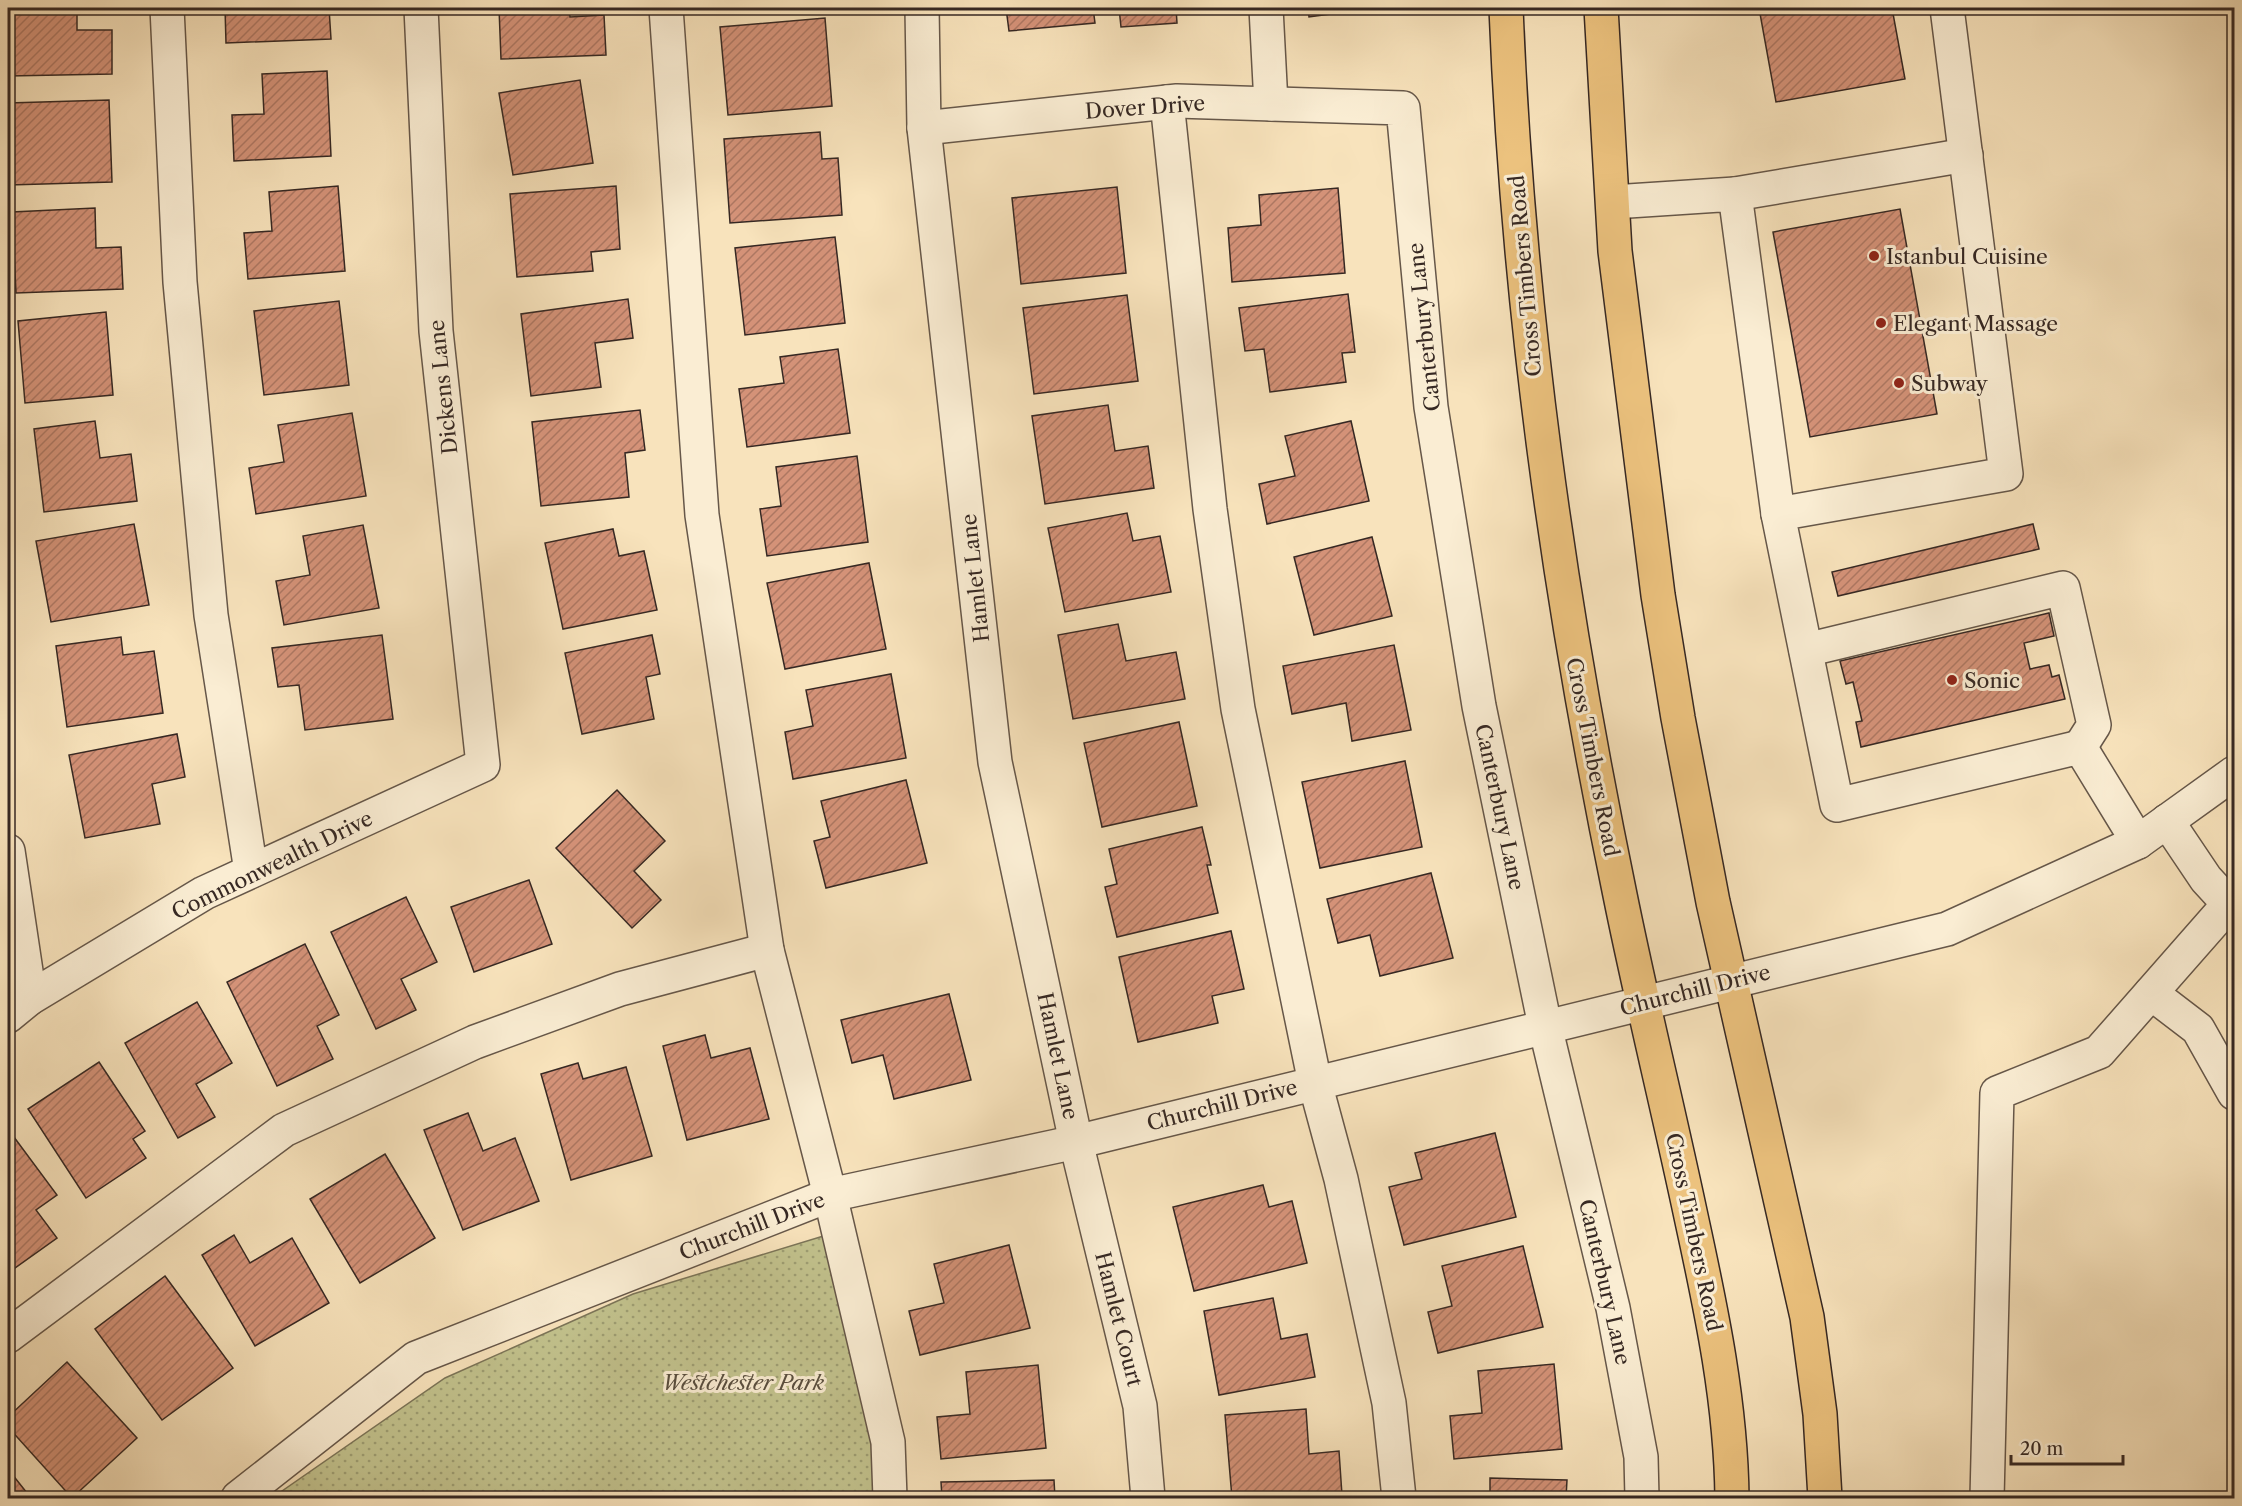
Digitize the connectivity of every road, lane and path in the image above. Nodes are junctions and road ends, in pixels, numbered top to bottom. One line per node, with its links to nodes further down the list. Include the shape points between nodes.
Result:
1 (166, 8): 24 (street, via 180,282 210,603)
2 (421, 8): 19 (street, Dickens Lane, via 436,331)
3 (666, 8): 26 (street, via 702,515)
4 (922, 8): 12 (street, Hamlet Lane)
5 (1266, 8): 10 (street)
6 (1506, 8): 29 (main road, Cross Timbers Road, via 1520,243 1538,416 1591,757)
7 (1601, 8): 15 (main road)
8 (1947, 8): 13 (street)
9 (1167, 102): 10 (street, Dover Drive); 12 (street, Dover Drive); 32 (street, via 1210,509 1238,708)
10 (1270, 104): 11 (street, Dover Drive)
11 (1403, 108): 31 (street, Canterbury Lane, via 1431,407 1479,706)
12 (924, 128): 34 (street, Hamlet Lane, via 996,762)
13 (1966, 155): 14 (street); 16 (street, via 2006,474)
14 (1735, 194): 15 (street); 16 (street)
15 (1613, 202): 27 (main road, via 1616,263 1660,607 1713,902)
16 (1779, 514): 17 (street)
17 (1806, 650): 18 (street, via 1837,805); 18 (street, via 2063,588 2094,725)
18 (2080, 747): 22 (street)
19 (483, 765): 24 (street, Commonwealth Drive)
20 (2235, 773): 21 (street, Churchill Drive)
21 (2167, 821): 22 (street, Churchill Drive); 25 (street, via 2206,879)
22 (2138, 842): 27 (street, Churchill Drive, via 1947,929)
23 (8, 851): 30 (street)
24 (251, 871): 30 (street, Commonwealth Drive, via 204,892)
25 (2232, 904): 28 (street)
26 (767, 950): 35 (street); 36 (street, via 620,989 475,1042 284,1130)
27 (1732, 981): 29 (street, Churchill Drive); 43 (main road, via 1807,1317 1820,1414)
28 (2151, 993): 33 (street, via 2198,1029); 44 (street, via 2099,1052 1996,1093)
29 (1642, 1004): 31 (street, Churchill Drive); 42 (main road, Cross Timbers Road, via 1720,1353)
30 (19, 1007)
31 (1545, 1026): 32 (street, Churchill Drive); 41 (street, Canterbury Lane, via 1613,1308 1641,1457)
32 (1315, 1083): 34 (street, Churchill Drive); 40 (street, via 1341,1179 1389,1403)
33 (2235, 1093)
34 (1076, 1142): 35 (street, Churchill Drive); 39 (street, Hamlet Court, via 1140,1406)
35 (830, 1195): 37 (street, Churchill Drive, via 416,1358); 38 (street, via 888,1442)
36 (8, 1336)
37 (238, 1498)
38 (890, 1498)
39 (1148, 1498)
40 (1399, 1498)
41 (1642, 1498)
42 (1732, 1498)
43 (1825, 1498)
44 (1987, 1498)

